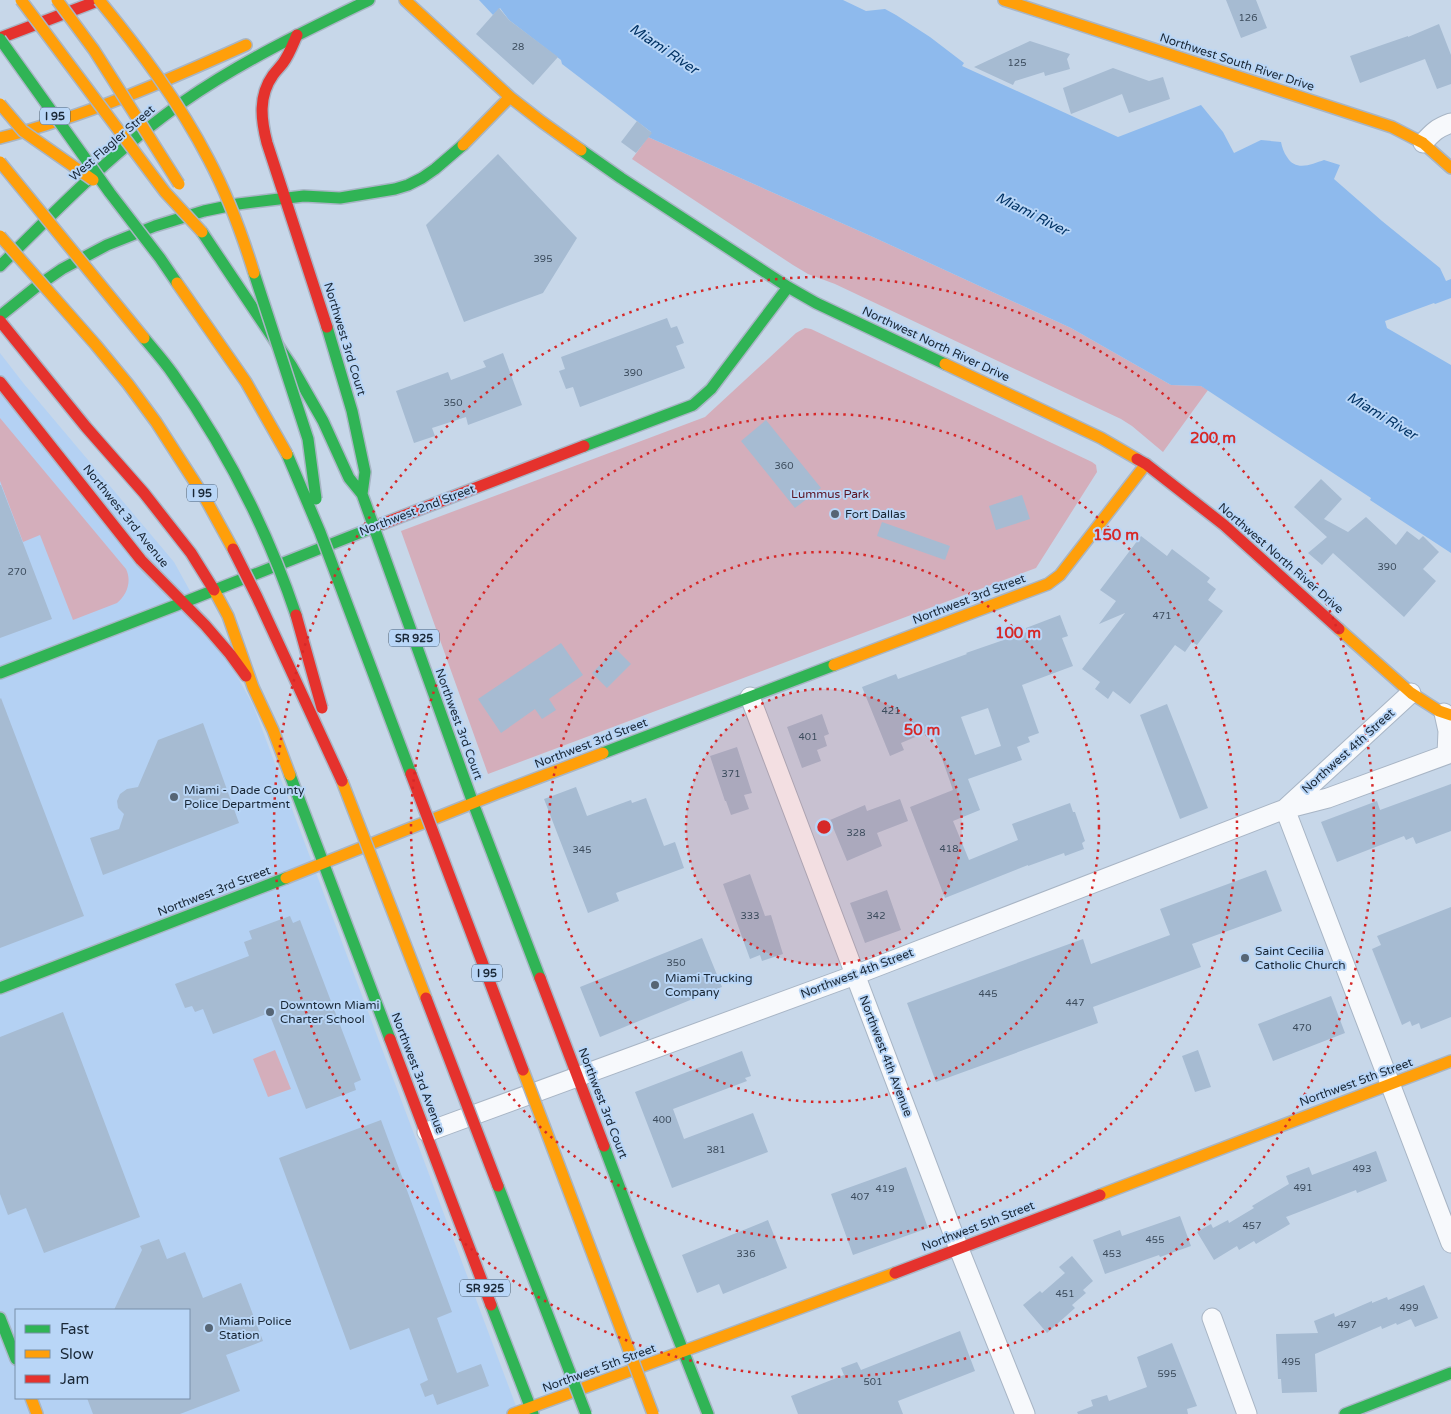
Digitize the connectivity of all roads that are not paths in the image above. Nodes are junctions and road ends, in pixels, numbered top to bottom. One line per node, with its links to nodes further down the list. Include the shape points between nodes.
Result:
1 (21, 0): 22 (main road, bridge, via 165,192)
2 (57, 0): 22 (main road, bridge, via 179,184)
3 (99, 0): 8 (main road); 29 (main road, bridge, via 170,94 209,160 241,231)
4 (369, 0): 7 (main road, West Flagler Street)
5 (405, 0): 10 (main road, Northwest North River Drive)
6 (1004, 0): 14 (main road, Northwest South River Drive, via 1392,127)
7 (297, 35): 9 (main road, West Flagler Street); 19 (main road, Northwest 3rd Court / SR 925, via 265,90 261,109 267,143)
8 (0, 38): 17 (main road, I 95, bridge)
9 (281, 43): 13 (main road, West Flagler Street, via 250,43 105,106); 25 (main road, West Flagler Street, via 211,82 136,137)
10 (510, 97): 18 (main road, via 453,154 422,179 394,190); 26 (main road, Northwest North River Drive, via 584,153)
11 (0, 104): 17 (main road, bridge, via 23,131)
12 (1451, 123): 14 (street, via 1434,131)
13 (0, 138)
14 (1423, 143): 16 (main road, Northwest South River Drive)
15 (0, 162): 45 (main road, bridge, via 172,372 211,430 266,537 295,613)
16 (1451, 168)
17 (110, 193): 36 (main road, I 95, bridge, via 160,258 246,382 289,458)
18 (338, 198): 19 (main road, via 314,195); 20 (main road)
19 (285, 199): 24 (main road, Northwest 3rd Court / SR 925); 27 (main road, via 209,210 124,238 59,272)
20 (318, 208)
21 (305, 222): 24 (main road)
22 (202, 232): 29 (main road)
23 (0, 236): 45 (main road, I 95, bridge, via 128,384 196,484 258,598)
24 (299, 242): 34 (main road, Northwest 3rd Court / SR 925, via 352,411 365,472)
25 (0, 266)
26 (788, 286): 33 (main road, Northwest North River Drive, via 816,303 1101,438); 35 (main road, Northwest 2nd Street, via 712,389 693,404)
27 (0, 316)
28 (0, 321): 37 (main road, Northwest 3rd Avenue, via 144,493 191,553)
29 (278, 345): 34 (main road, via 323,422 349,478); 36 (main road, bridge, via 308,440)
30 (0, 382): 32 (main road, Northwest 3rd Avenue / SR 925)
31 (0, 399): 32 (main road)
32 (25, 413): 38 (main road, Northwest 3rd Avenue / SR 925, via 141,560)
33 (1146, 464): 41 (main road, Northwest North River Drive, via 1224,525); 42 (main road, Northwest 3rd Street, via 1060,575 1048,584)
34 (362, 494): 35 (main road, Northwest 3rd Court / SR 925)
35 (373, 527): 37 (main road, Northwest 2nd Street); 46 (main road, Northwest 3rd Court / SR 925)
36 (320, 532): 67 (main road, I 95, bridge)
37 (214, 590): 38 (main road, Northwest 2nd Street); 40 (main road, Northwest 3rd Avenue, via 228,616)
38 (182, 603): 39 (main road, Northwest 2nd Street); 40 (main road, Northwest 3rd Avenue / SR 925, via 230,654)
39 (0, 672)
40 (254, 687): 48 (main road, Northwest 3rd Avenue / SR 925)
41 (1412, 693): 43 (main road, Northwest North River Drive); 47 (street, Northwest 4th Street)
42 (750, 697): 46 (main road, Northwest 3rd Street); 49 (street, Northwest 4th Avenue)
43 (1448, 714): 44 (street, Northwest 4th Street)
44 (1449, 753): 47 (street, Northwest 4th Street, via 1328,798)
45 (345, 788): 66 (main road, I 95, bridge)
46 (473, 803): 48 (main road, Northwest 3rd Street); 52 (main road, Northwest 3rd Court / SR 925)
47 (1285, 809): 49 (street, Northwest 4th Street); 53 (street)
48 (324, 864): 50 (main road, Northwest 3rd Street); 54 (main road, Northwest 3rd Avenue / SR 925)
49 (855, 975): 52 (street, Northwest 4th Street); 56 (street, Northwest 4th Avenue)
50 (0, 988)
51 (1451, 1060): 53 (main road, Northwest 5th Street)
52 (578, 1076): 54 (street, Northwest 4th Street); 59 (main road, Northwest 3rd Court / SR 925)
53 (1391, 1084): 55 (street); 56 (main road, Northwest 5th Street)
54 (427, 1132): 63 (main road, Northwest 3rd Avenue / SR 925)
55 (1451, 1243)
56 (959, 1249): 59 (main road, Northwest 5th Street); 69 (street, Northwest 4th Avenue)
57 (0, 1318): 60 (main road)
58 (1212, 1318): 70 (street)
59 (683, 1352): 63 (main road, Northwest 5th Street); 68 (main road, Northwest 3rd Court / SR 925)
60 (15, 1356)
61 (1451, 1373): 71 (main road)
62 (31, 1399): 64 (main road)
63 (532, 1411): 65 (main road, Northwest 5th Street)
64 (37, 1414)
65 (513, 1414)
66 (586, 1414)
67 (653, 1414)
68 (708, 1414)
69 (1024, 1414)
70 (1248, 1414)
71 (1345, 1414)

